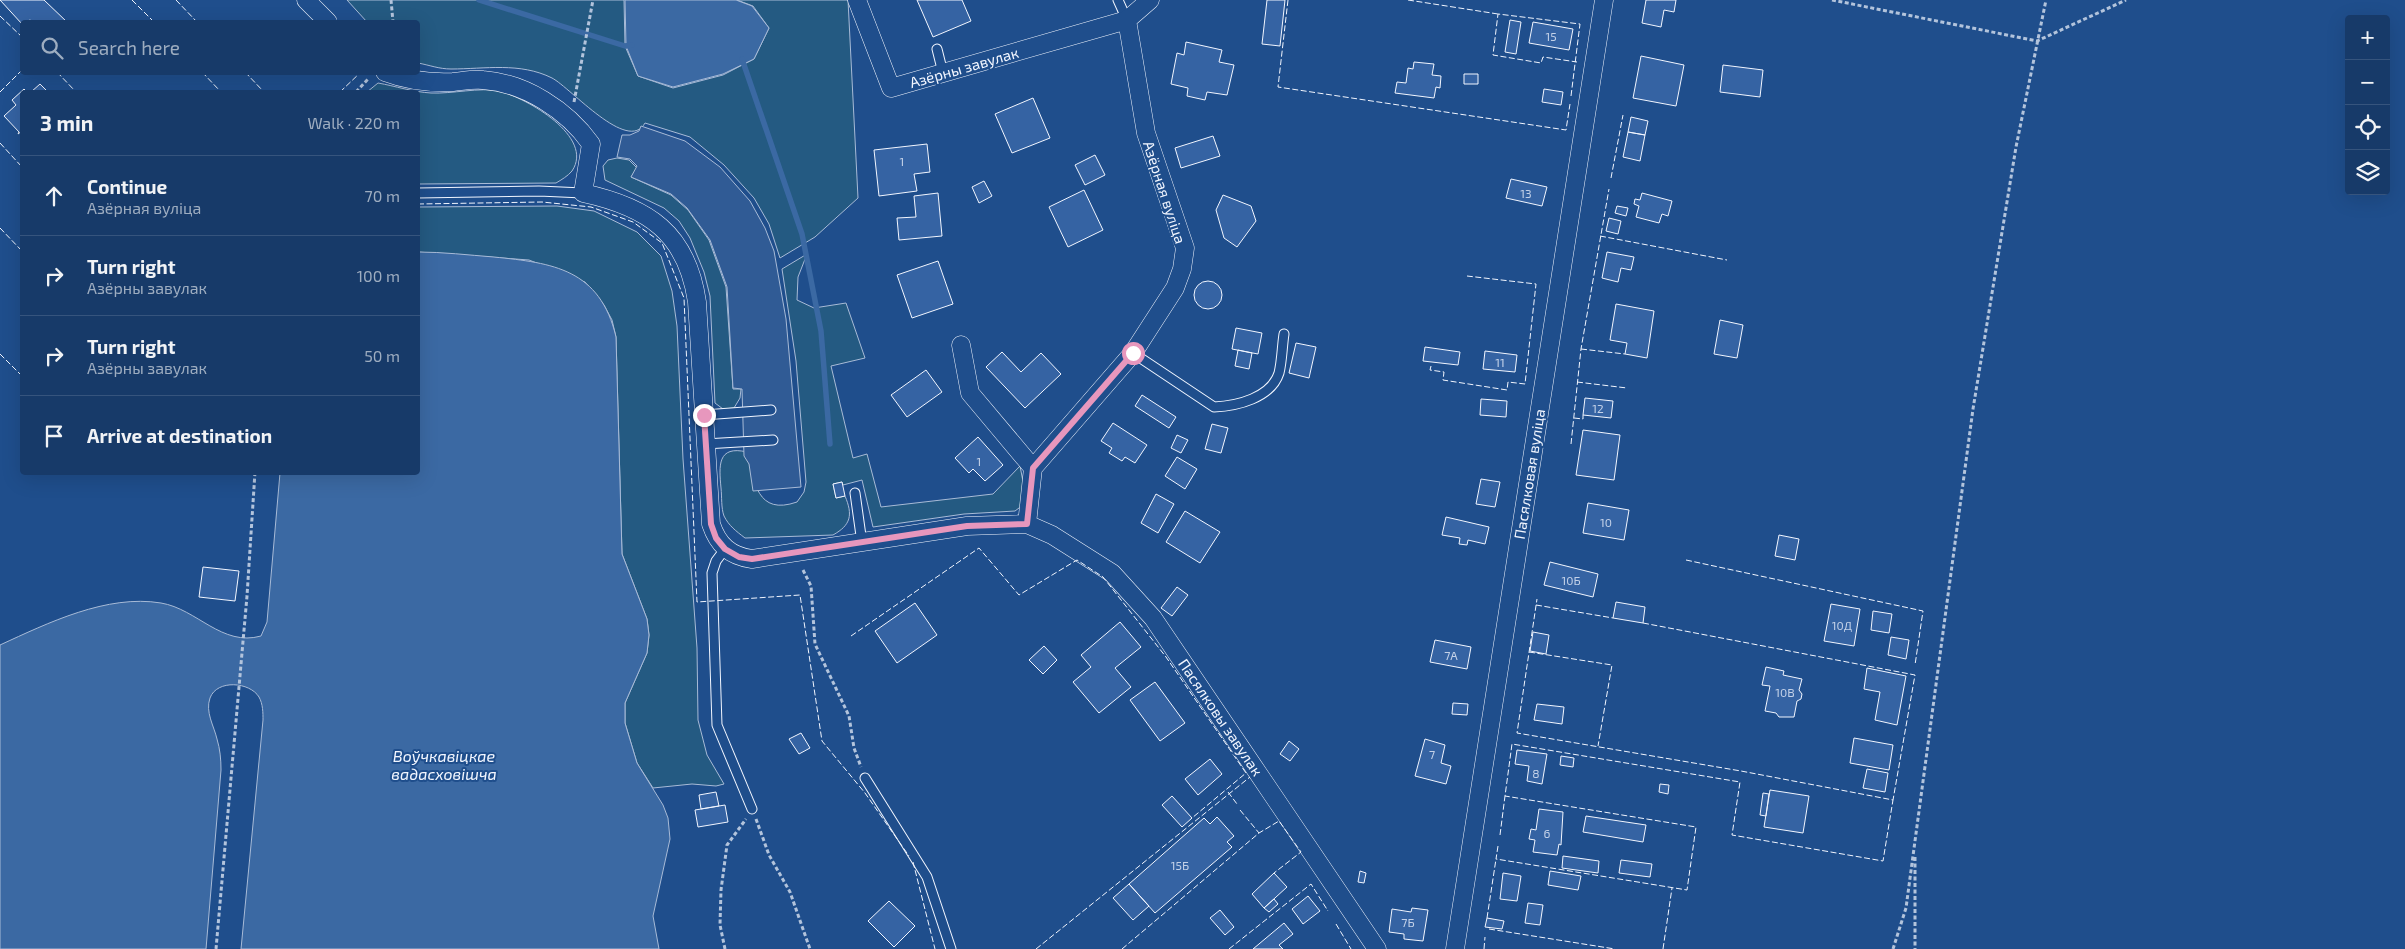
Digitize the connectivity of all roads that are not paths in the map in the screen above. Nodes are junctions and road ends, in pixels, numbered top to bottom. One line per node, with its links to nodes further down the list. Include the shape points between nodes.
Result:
1 (306, 0): 6 (street)
2 (857, 0): 9 (street, Азёрны завулак, via 890,88)
3 (1118, 0): 7 (lane)
4 (1150, 0): 7 (street)
5 (1604, 0): 29 (street, Пасялковая вуліца)
6 (322, 12)
7 (1127, 20): 9 (street, Азёрны завулак); 15 (street, Азёрная вуліца, via 1146,133 1184,248 1182,269 1175,288)
8 (937, 49): 9 (lane)
9 (943, 73)
10 (399, 75): 12 (street, via 432,82 482,80 508,85 536,96 581,130 591,144)
11 (420, 193): 12 (lane)
12 (583, 193): 17 (street, via 619,202 649,216 682,252 695,286)
13 (1284, 334): 15 (lane, via 1279,374 1272,386 1259,395 1230,406 1214,407)
14 (961, 345): 20 (street, via 970,393)
15 (1133, 353): 20 (street, Азёрная вуліца)
16 (771, 410): 17 (lane)
17 (704, 415): 19 (street)
18 (773, 440): 19 (lane)
19 (705, 444): 24 (street, via 711,524)
20 (1033, 468): 22 (street)
21 (855, 492): 23 (lane)
22 (1027, 524): 23 (street, via 967,526); 28 (street, Пасялковы завулак, via 1052,535 1112,573 1153,618)
23 (862, 543): 24 (street, via 752,559 739,557)
24 (725, 549): 26 (lane, via 712,573 717,725)
25 (865, 778): 27 (lane, via 927,877)
26 (752, 809)
27 (951, 949)
28 (1376, 949)
29 (1455, 949)

